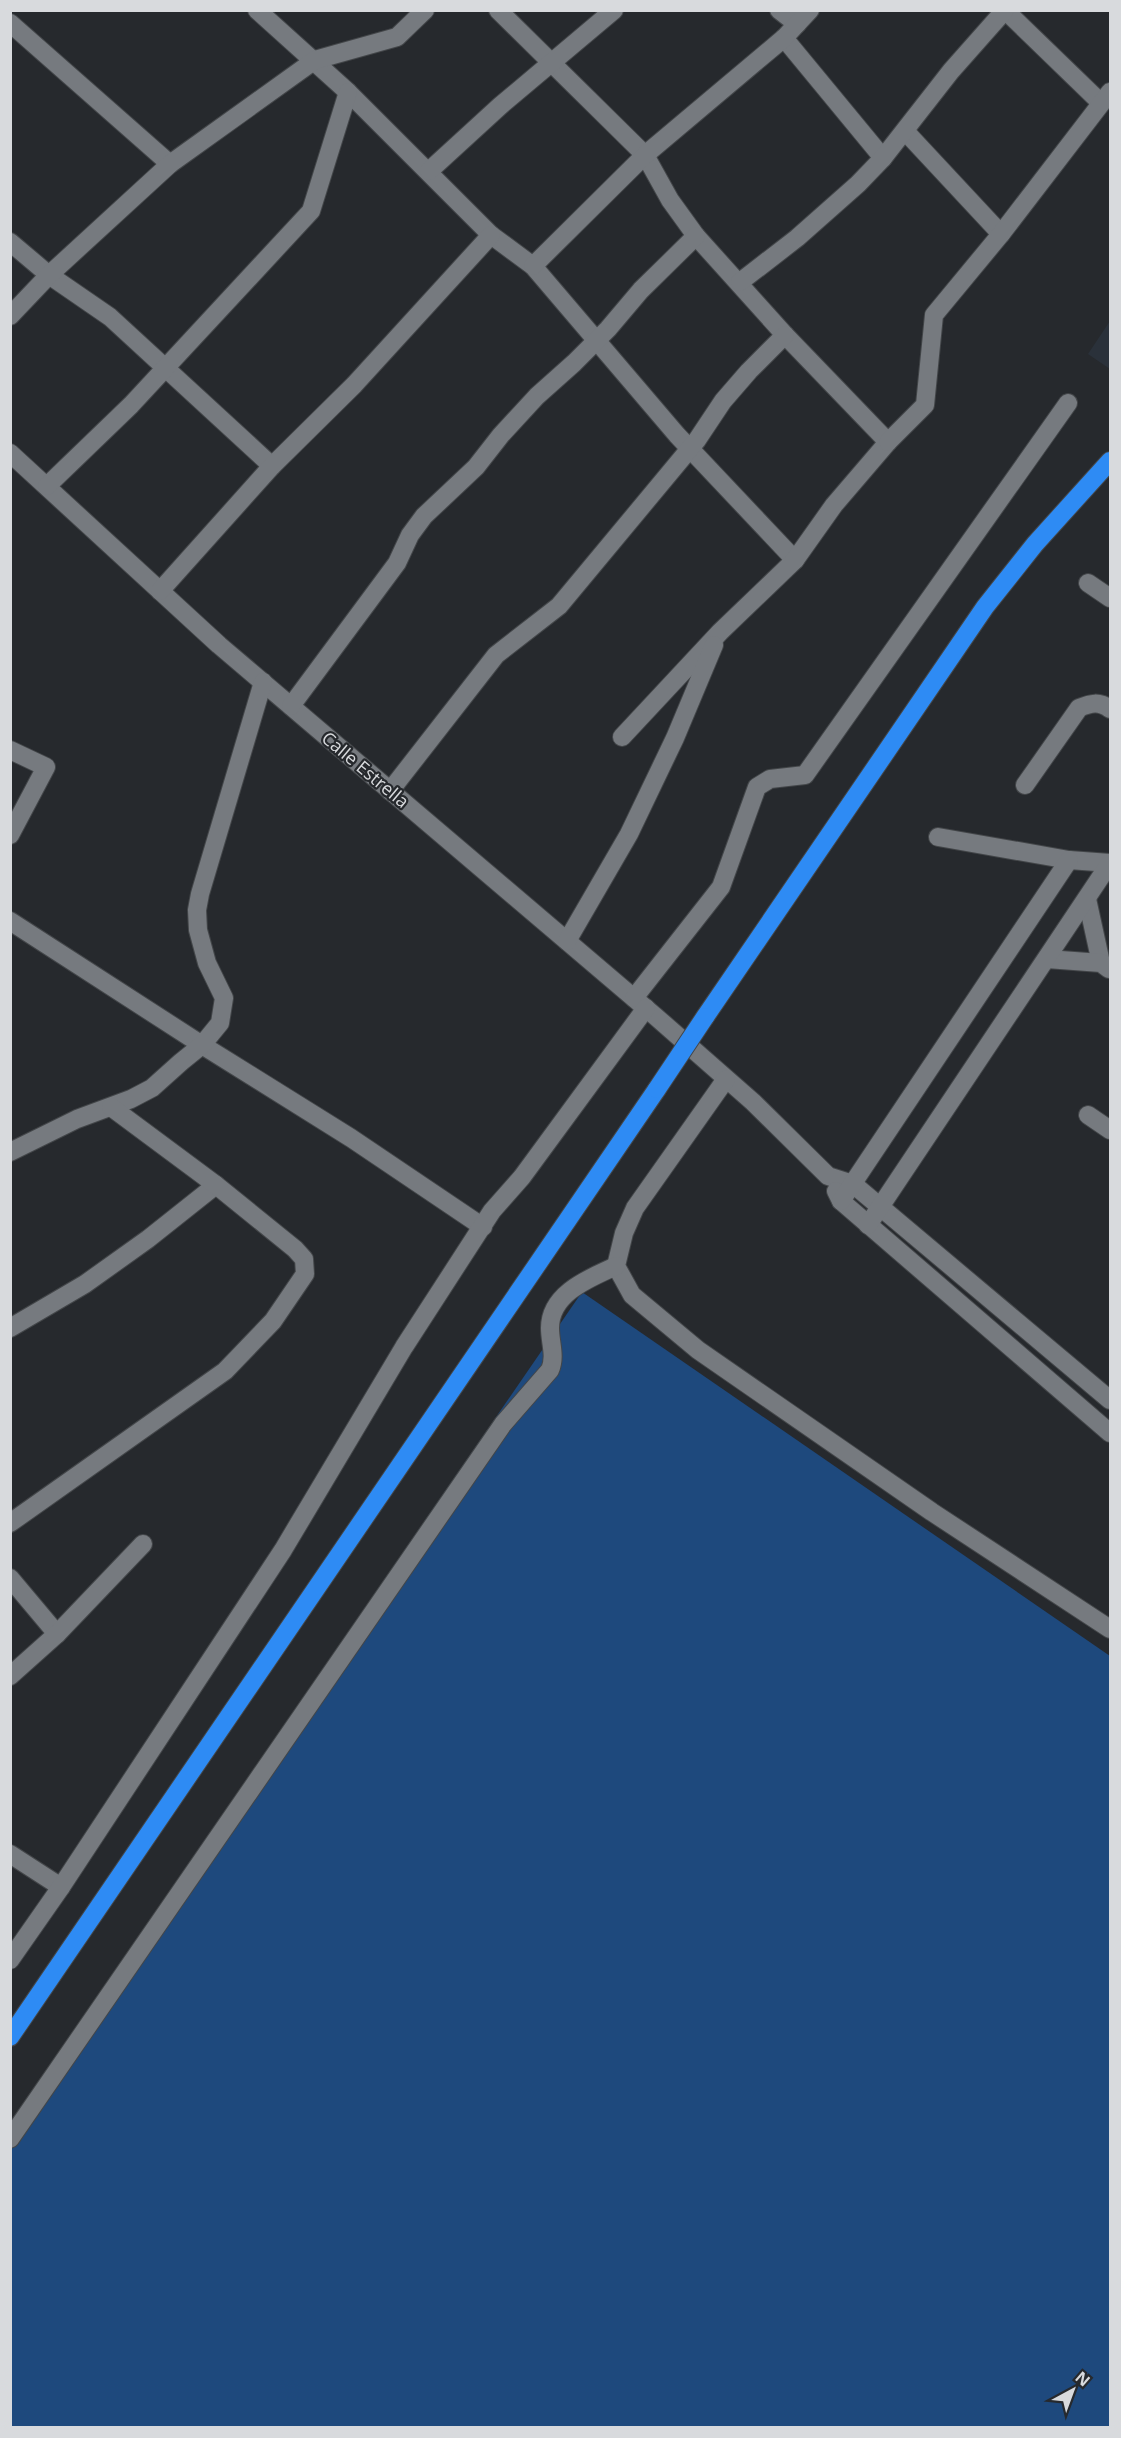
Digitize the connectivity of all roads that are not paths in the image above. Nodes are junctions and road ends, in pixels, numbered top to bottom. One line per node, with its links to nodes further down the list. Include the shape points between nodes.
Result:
1 (257, 10): 11 (street)
2 (425, 10): 11 (street, via 397,38)
3 (498, 10): 12 (street)
4 (615, 10): 12 (street)
5 (779, 10): 9 (street)
6 (810, 10): 9 (street)
7 (1005, 10): 14 (street); 15 (street)
8 (10, 23): 18 (street)
9 (797, 24): 10 (street)
10 (784, 38): 16 (street); 17 (street)
11 (315, 60): 13 (street); 18 (street)
12 (552, 65): 16 (street); 19 (street)
13 (348, 92): 19 (street); 30 (street, via 312,211)
14 (1106, 97): 20 (street)
15 (905, 131): 17 (street); 20 (street)
16 (645, 155): 22 (street); 24 (street)
17 (883, 158): 26 (street, via 829,212)
18 (170, 164): 25 (street)
19 (429, 171): 21 (street)
20 (1001, 234): 32 (street, via 934,315 925,405)
21 (491, 235): 24 (street); 36 (street, via 354,385)
22 (696, 236): 26 (street); 29 (street)
23 (10, 242): 25 (street)
24 (533, 266): 29 (street)
25 (50, 275): 27 (street); 30 (street, via 110,317)
26 (740, 282): 28 (street)
27 (10, 316)
28 (786, 335): 32 (street); 33 (street, via 748,371)
29 (595, 342): 33 (street); 44 (street, via 537,396 468,474 424,516 397,563)
30 (165, 369): 36 (street); 37 (street)
31 (1068, 403): 59 (street, via 805,775 770,779 758,787 721,887)
32 (888, 442): 38 (street, via 834,505)
33 (690, 448): 38 (street); 49 (street, via 559,606 496,655)
34 (10, 453): 37 (street, Calle Estrella)
35 (1110, 461): 87 (highway, bridge, via 985,607)
36 (272, 466): 40 (street)
37 (47, 486): 40 (street, Calle Estrella)
38 (795, 560): 42 (street)
39 (1088, 583): 41 (street)
40 (160, 591): 43 (street, Calle Estrella)
41 (1110, 598)
42 (720, 632): 46 (street); 56 (street, via 629,834)
43 (263, 682): 44 (street, Calle Estrella); 60 (street, via 197,910 207,963 224,998 220,1023)
44 (291, 706): 49 (street, Calle Estrella)
45 (1110, 709): 48 (street, via 1092,703 1079,708)
46 (622, 738)
47 (10, 750): 50 (street, via 46,767)
48 (1025, 785)
49 (390, 791): 56 (street, Calle Estrella)
50 (10, 835)
51 (938, 837): 52 (street)
52 (1069, 860): 53 (street); 67 (street)
53 (1110, 863): 54 (street)
54 (1087, 899): 57 (street); 58 (street)
55 (10, 921): 60 (street)
56 (567, 941): 59 (street, Calle Estrella)
57 (1047, 959): 58 (street); 70 (street)
58 (1106, 967)
59 (640, 1003): 61 (street, Calle Estrella); 72 (street, via 522,1177)
60 (202, 1045): 62 (street, via 152,1088); 72 (street)
61 (726, 1079): 66 (street, Calle Estrella); 73 (street, via 635,1208)
62 (111, 1107): 65 (street); 68 (street)
63 (1088, 1115): 64 (street)
64 (1110, 1131)
65 (10, 1152)
66 (828, 1176): 67 (street); 69 (street)
67 (853, 1184): 69 (street); 70 (street)
68 (216, 1185): 74 (street, via 85,1284); 78 (street, via 295,1249 304,1260 304,1274 273,1321 225,1371)
69 (841, 1202): 71 (street)
70 (881, 1207): 71 (street); 75 (street)
71 (868, 1225): 76 (street)
72 (483, 1227): 85 (street, via 404,1347 284,1550)
73 (616, 1266): 81 (street, via 632,1295 698,1350); 88 (street, via 576,1285 557,1307 551,1319 550,1370 503,1424)
74 (10, 1328)
75 (1108, 1395): 76 (street)
76 (1089, 1415): 77 (street)
77 (1110, 1433)
78 (10, 1523)
79 (143, 1544): 82 (street)
80 (10, 1578): 82 (street)
81 (1110, 1629)
82 (57, 1634): 83 (street)
83 (10, 1676)
84 (10, 1854): 85 (street)
85 (62, 1887): 86 (street)
86 (10, 1960)
87 (10, 2037)
88 (10, 2139)

